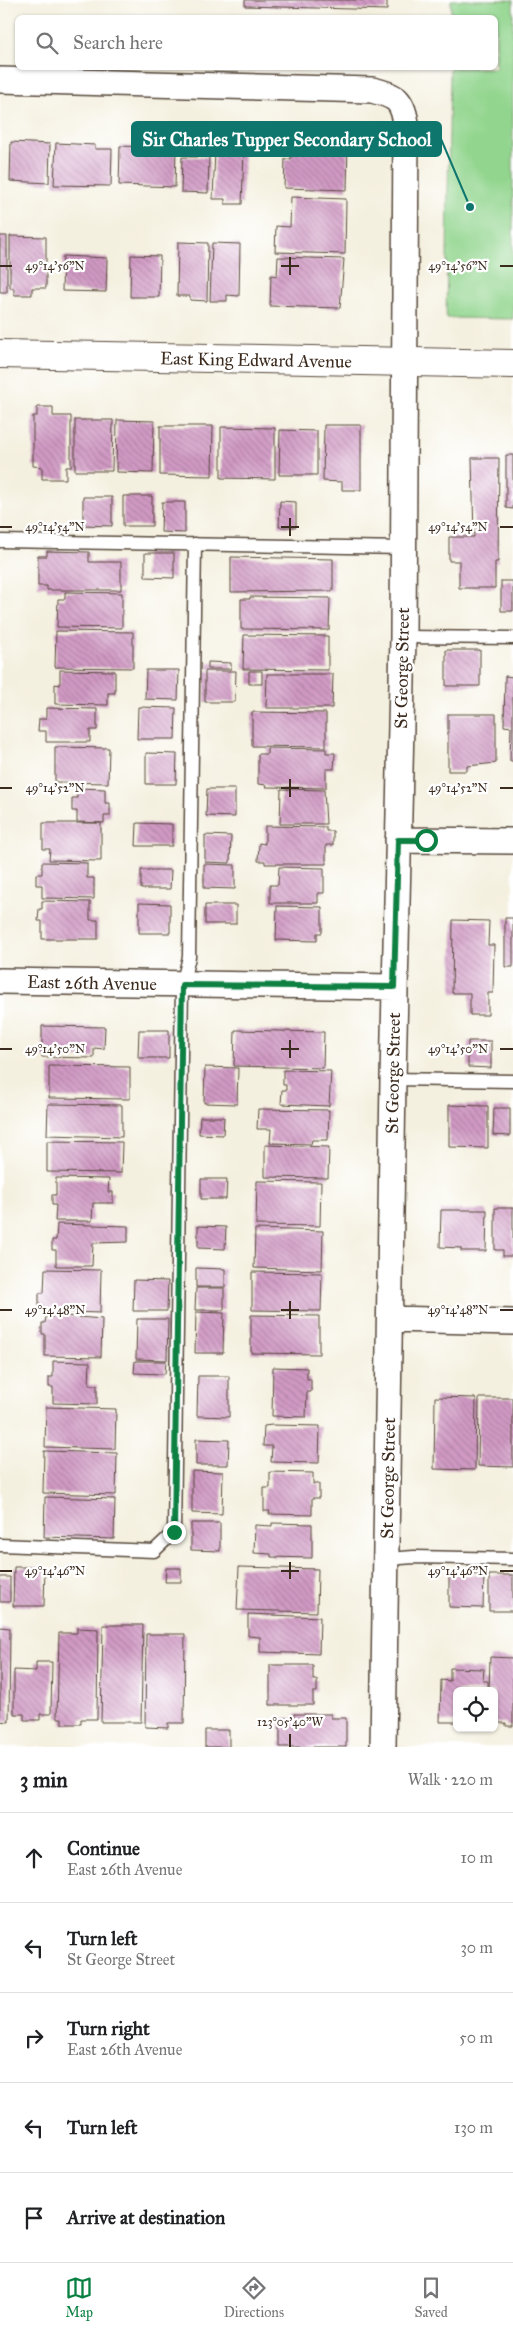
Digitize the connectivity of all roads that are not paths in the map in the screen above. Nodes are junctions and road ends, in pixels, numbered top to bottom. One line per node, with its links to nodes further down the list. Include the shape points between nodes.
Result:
1 (0, 80): 3 (street, St George Street, via 372,90 399,101 406,123)
2 (0, 354): 3 (main road, East King Edward Avenue)
3 (405, 363): 4 (main road, East King Edward Avenue); 7 (street, St George Street)
4 (513, 364)
5 (0, 541): 6 (lane)
6 (195, 544): 7 (lane); 13 (lane, via 189,957)
7 (404, 548): 8 (street, St George Street)
8 (403, 637): 9 (lane); 10 (street, St George Street)
9 (513, 638)
10 (398, 840): 11 (street); 14 (street, St George Street)
11 (513, 841)
12 (0, 982): 13 (street, East 26th Avenue)
13 (182, 985): 14 (street, East 26th Avenue); 19 (lane, via 174,1532 154,1550)
14 (394, 987): 15 (street, St George Street)
15 (393, 1079): 16 (lane); 17 (street, St George Street)
16 (513, 1081)
17 (390, 1319): 18 (street); 21 (street, St George Street)
18 (513, 1322)
19 (0, 1545)
20 (513, 1559): 21 (lane, via 414,1557)
21 (387, 1560): 22 (street, St George Street)
22 (383, 1747)

